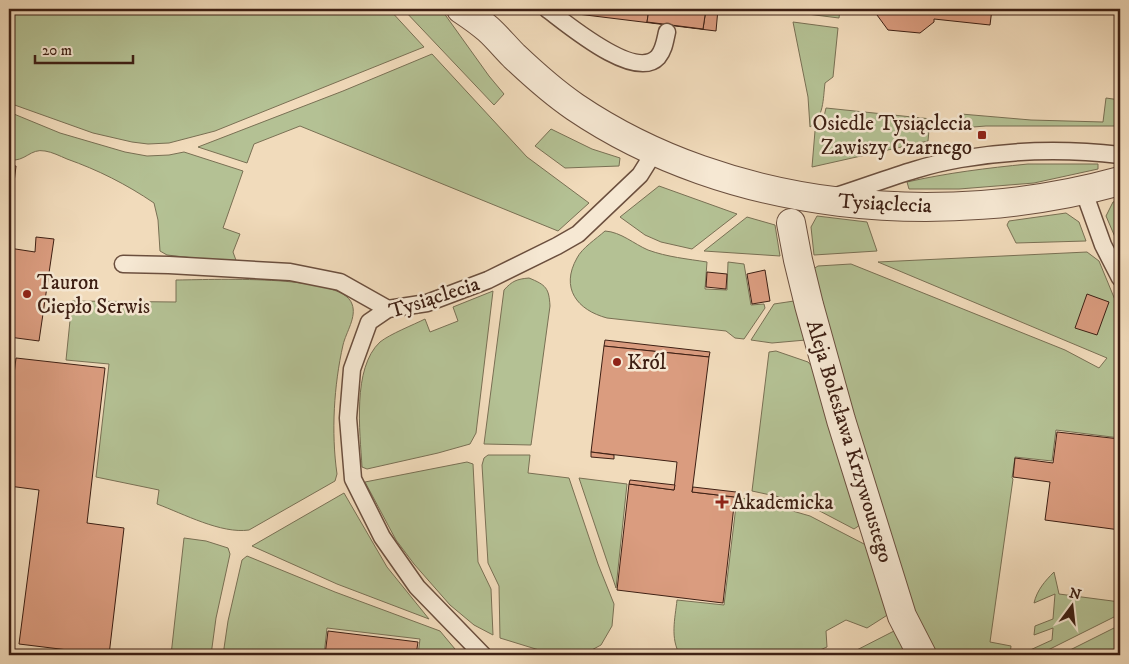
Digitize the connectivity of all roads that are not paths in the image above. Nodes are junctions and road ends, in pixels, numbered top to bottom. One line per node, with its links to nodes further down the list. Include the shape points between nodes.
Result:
1 (461, 9): 3 (street, Tysiąclecia)
2 (547, 9): 4 (lane, via 590,42 626,60 647,63 657,58)
3 (483, 19): 5 (street, Tysiąclecia, via 545,84 614,131)
4 (667, 32)
5 (655, 151): 9 (street, Tysiąclecia, via 714,175); 13 (lane, Tysiąclecia, via 640,175 578,234 488,280 427,303)
6 (1120, 155): 9 (lane, via 1002,153 959,159)
7 (1120, 182): 8 (street, Tysiąclecia)
8 (1084, 192): 9 (street, Tysiąclecia, via 962,207); 12 (lane, via 1103,245)
9 (824, 200)
10 (791, 223): 15 (street, Aleja Bolesława Krzywoustego, via 809,305 841,420 902,616)
11 (123, 264): 13 (lane, via 290,272 340,282)
12 (1120, 278)
13 (388, 309): 14 (lane, Tysiąclecia, via 369,322 352,369 348,418 353,479 382,537 418,587)
14 (483, 655)
15 (922, 655)

